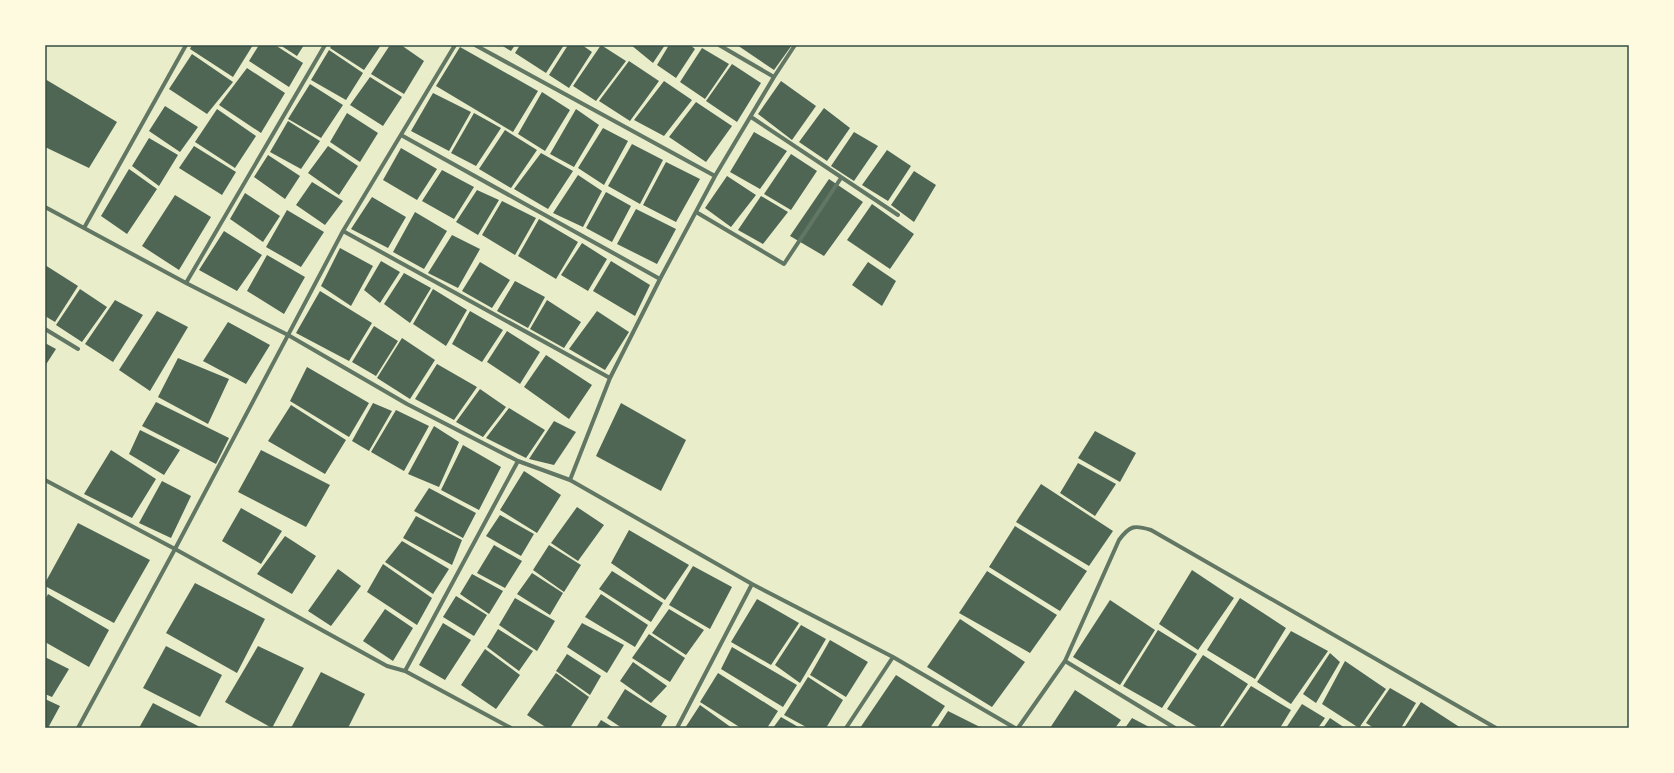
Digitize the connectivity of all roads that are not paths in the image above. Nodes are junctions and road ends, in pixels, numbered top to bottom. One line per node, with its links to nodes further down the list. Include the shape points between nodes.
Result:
1 (186, 45): 15 (street)
2 (325, 45): 18 (street)
3 (455, 45): 9 (street)
4 (475, 45): 10 (street)
5 (720, 45): 7 (street)
6 (795, 45): 7 (street)
7 (774, 77): 8 (street)
8 (751, 116): 10 (street); 11 (street)
9 (401, 135): 16 (street); 17 (street)
10 (715, 176): 13 (street)
11 (841, 178): 13 (street, via 784,264); 14 (street)
12 (45, 207): 15 (street)
13 (696, 212): 17 (street)
14 (898, 215)
15 (84, 228): 18 (street)
16 (343, 231): 20 (street); 22 (street)
17 (660, 279): 22 (street)
18 (186, 283): 20 (street)
19 (45, 329): 21 (street)
20 (288, 335): 23 (street, via 407,404); 26 (street)
21 (78, 349)
22 (610, 378): 25 (street)
23 (518, 462): 25 (street); 30 (street)
24 (45, 480): 26 (street)
25 (570, 480): 27 (street)
26 (175, 549): 30 (street, via 387,666); 31 (street)
27 (752, 584): 28 (street); 33 (street)
28 (893, 657): 34 (street); 35 (street)
29 (1065, 661): 36 (street); 37 (street); 38 (street, via 1120,540 1126,530 1138,526 1151,530)
30 (405, 672): 32 (street)
31 (78, 728)
32 (511, 728)
33 (677, 728)
34 (846, 728)
35 (1015, 728)
36 (1018, 728)
37 (1175, 728)
38 (1496, 728)

